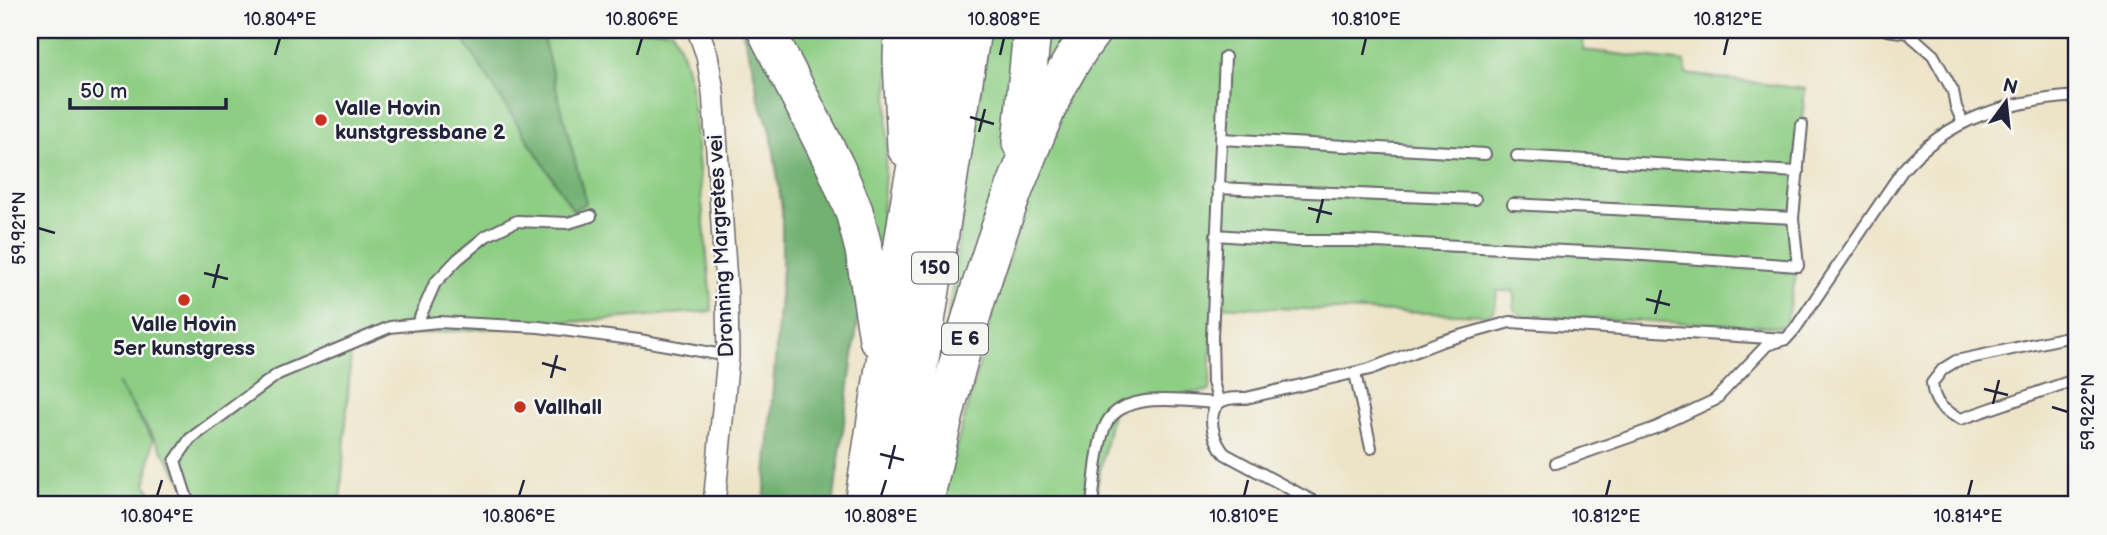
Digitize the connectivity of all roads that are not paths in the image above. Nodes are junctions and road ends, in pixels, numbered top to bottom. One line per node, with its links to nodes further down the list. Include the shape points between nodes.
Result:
1 (698, 30): 28 (street, Dronning Margretes vei, via 713,91)
2 (766, 30): 29 (highway, via 854,211)
3 (903, 30): 19 (highway)
4 (942, 30): 19 (highway, 150)
5 (972, 30): 38 (highway, 150)
6 (1032, 30): 17 (highway)
7 (1093, 30): 17 (highway, E 6, via 1054,92)
8 (1887, 30): 11 (lane, via 1908,33 1933,55 1953,91)
9 (1226, 57): 13 (lane)
10 (2077, 96): 11 (lane, via 2030,102)
11 (1963, 123): 27 (lane, via 1937,137 1902,171)
12 (1802, 125): 16 (lane)
13 (1220, 139): 14 (lane); 18 (lane)
14 (1485, 154)
15 (1517, 156): 16 (lane)
16 (1798, 172): 23 (lane)
17 (1019, 176): 39 (highway, E 6, via 959,358)
18 (1218, 188): 20 (lane); 24 (lane)
19 (911, 192): 29 (highway, 150)
20 (1475, 199)
21 (1513, 204): 23 (lane)
22 (591, 216): 25 (lane, via 568,223 517,221 486,236 435,284)
23 (1793, 218): 24 (lane, via 1798,266)
24 (1216, 235): 32 (lane, via 1213,382)
25 (417, 324): 28 (lane, via 539,327); 35 (lane, via 390,327 278,374 190,439 175,461)
26 (2077, 335): 31 (lane, via 1956,361 1932,383 1933,398 1943,410 1961,419)
27 (1786, 339): 30 (lane, via 1510,322); 34 (lane, via 1767,345 1715,400 1699,409)
28 (728, 356): 36 (street, Dronning Margretes vei)
29 (884, 370): 37 (highway)
30 (1355, 373): 32 (lane); 33 (lane)
31 (2077, 379)
32 (1219, 403): 40 (lane, via 1145,401 1116,410 1101,439); 41 (lane, via 1213,429 1216,444 1225,454)
33 (1371, 448)
34 (1556, 463)
35 (189, 505)
36 (714, 505)
37 (863, 505)
38 (897, 505)
39 (924, 505)
40 (1092, 505)
41 (1320, 505)

